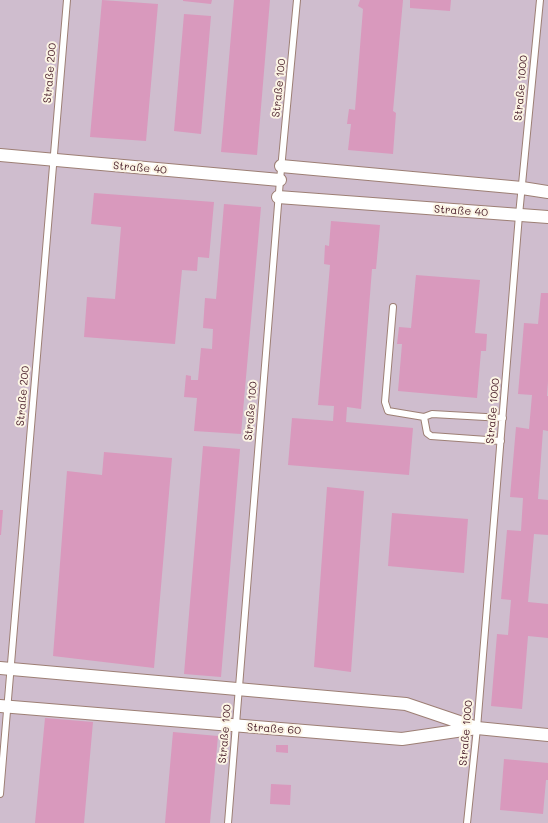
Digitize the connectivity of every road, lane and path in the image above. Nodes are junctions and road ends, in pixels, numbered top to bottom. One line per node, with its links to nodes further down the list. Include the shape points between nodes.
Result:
1 (67, 0): 5 (lane, Straße 200)
2 (298, 0): 6 (lane, Straße 100)
3 (540, 0): 8 (lane, Straße 1000)
4 (0, 155): 5 (street, Straße 40)
5 (53, 160): 7 (street, Straße 40); 17 (lane, Straße 200)
6 (281, 166): 7 (lane, Straße 100); 8 (street)
7 (280, 180): 10 (lane, Straße 100)
8 (522, 188): 9 (street); 11 (lane, Straße 1000)
9 (548, 192)
10 (278, 197): 11 (street, Straße 40); 18 (lane, Straße 100)
11 (520, 215): 12 (street, Straße 40); 15 (lane, Straße 1000)
12 (548, 217)
13 (393, 307): 14 (lane, via 385,402 388,411)
14 (424, 417): 15 (lane, via 432,414); 16 (lane, via 427,432 431,436)
15 (502, 418): 16 (lane, Straße 1000)
16 (501, 441): 21 (lane, Straße 1000)
17 (5, 668): 18 (street); 19 (lane, Straße 200)
18 (239, 688): 20 (lane, Straße 100); 21 (street, via 406,704)
19 (4, 706): 20 (street, Straße 60); 23 (lane, Straße 200)
20 (236, 726): 21 (street, Straße 60, via 402,739); 24 (lane, Straße 100)
21 (477, 728): 22 (street, Straße 60); 25 (lane, Straße 1000)
22 (548, 735)
23 (0, 794)
24 (228, 823)
25 (467, 823)

